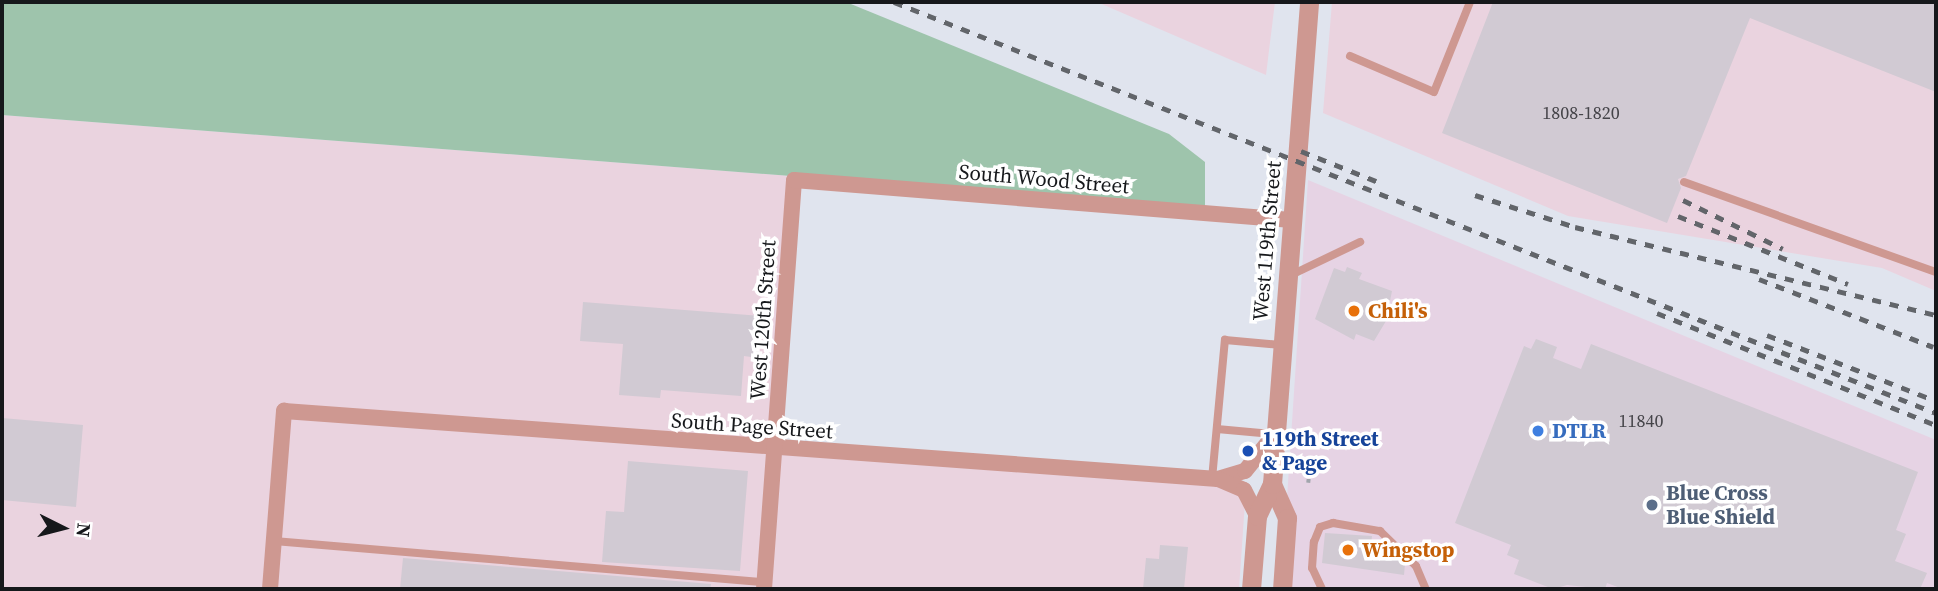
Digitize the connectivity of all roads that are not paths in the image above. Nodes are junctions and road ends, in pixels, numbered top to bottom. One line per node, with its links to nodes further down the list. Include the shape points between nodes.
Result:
1 (1309, 2): 6 (street, West 119th Street)
2 (1470, 2): 3 (lane, via 1434,92)
3 (1350, 56)
4 (794, 180): 6 (street, South Wood Street); 13 (street, West 120th Street)
5 (1684, 182): 8 (lane)
6 (1291, 220): 9 (street, West 119th Street)
7 (1360, 242): 9 (lane)
8 (1936, 272)
9 (1287, 278): 10 (street, West 119th Street)
10 (1282, 345): 11 (lane, via 1225,340); 12 (street, West 119th Street)
11 (1217, 429): 12 (lane); 14 (lane)
12 (1274, 435): 14 (street, South Page Street, via 1245,471); 15 (street, West 119th Street)
13 (774, 449): 14 (street, South Page Street); 17 (street, South Page Street, via 284,411); 18 (street, West 120th Street)
14 (1215, 479): 16 (street, South Page Street, via 1244,490)
15 (1272, 484): 16 (street, West 119th Street); 21 (street, West 119th Street, via 1287,518)
16 (1257, 516): 20 (street, West 119th Street)
17 (274, 541): 18 (lane); 19 (street)
18 (764, 585)
19 (270, 589)
20 (1251, 589)
21 (1282, 589)
22 (1322, 589): 23 (lane, via 1312,568 1314,542 1320,527 1333,523 1380,531 1416,566)
23 (1426, 589)

